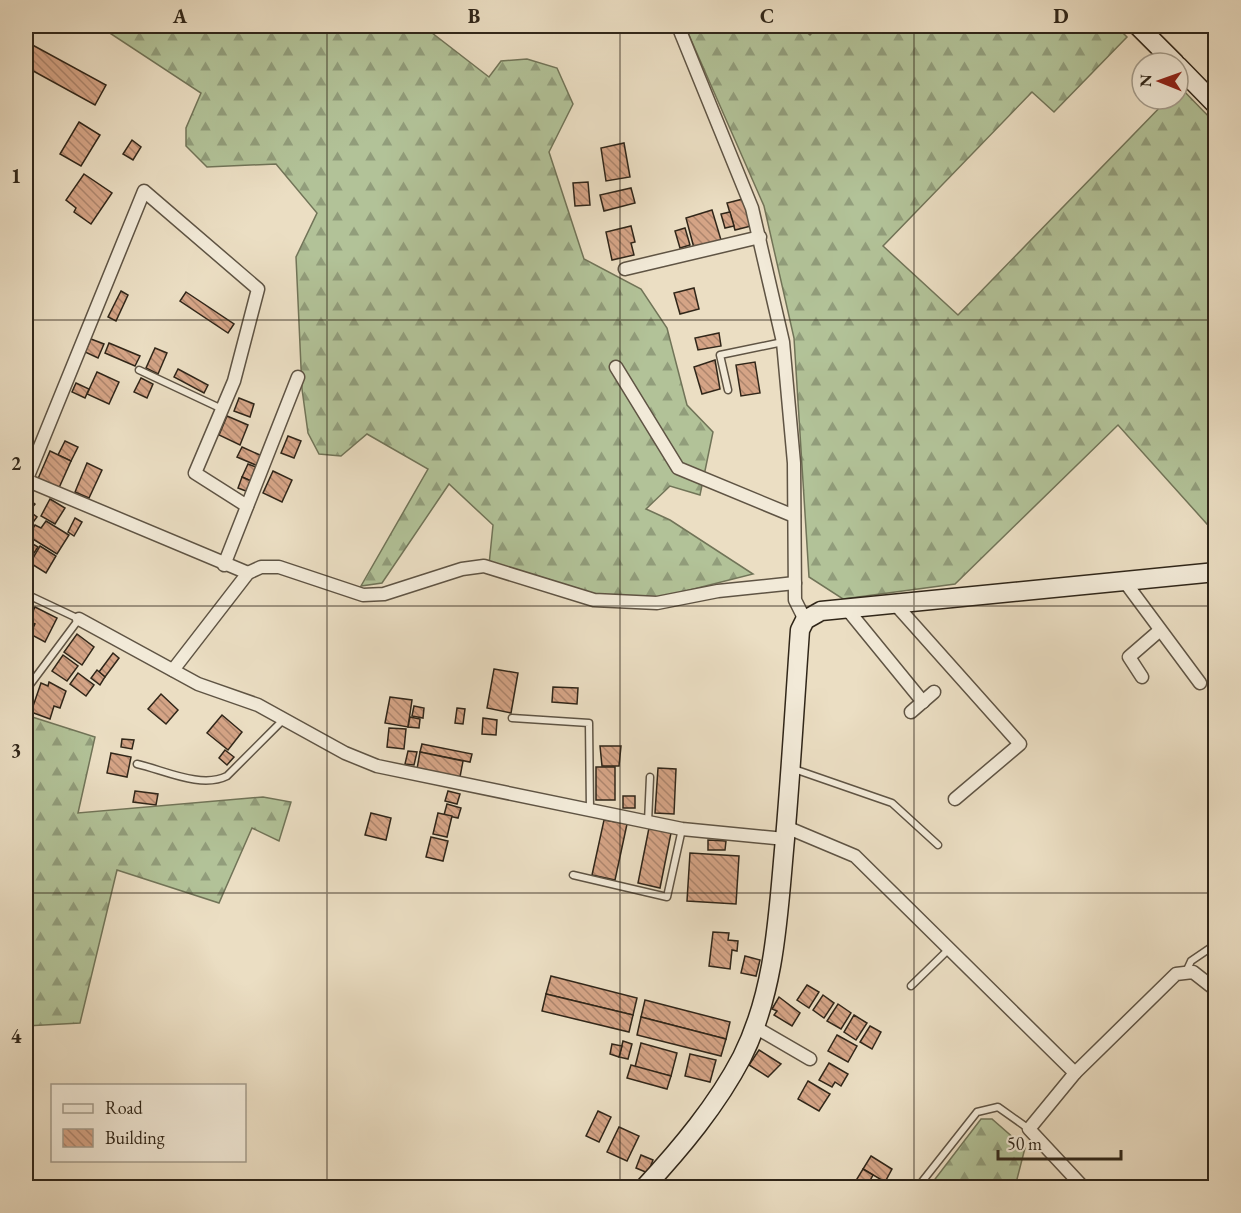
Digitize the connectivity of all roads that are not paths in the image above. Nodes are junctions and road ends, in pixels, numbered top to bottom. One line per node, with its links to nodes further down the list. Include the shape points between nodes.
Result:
1 (678, 26): 6 (street, via 735,161)
2 (1138, 26): 3 (street)
3 (1163, 51)
4 (1190, 79): 5 (street)
5 (1215, 105)
6 (760, 237): 7 (street); 8 (street)
7 (625, 269)
8 (783, 342): 12 (lane, via 720,355); 16 (street, via 794,463)
9 (616, 367): 16 (street, via 678,468)
10 (139, 370): 13 (lane)
11 (298, 376): 15 (street)
12 (728, 390)
13 (222, 409): 14 (street, via 234,381 258,289 144,191); 15 (street, via 195,473)
14 (26, 481): 17 (street)
15 (247, 506): 17 (street)
16 (794, 516): 21 (street)
17 (224, 566): 19 (street)
18 (1215, 572): 20 (street)
19 (248, 573): 21 (street, via 261,567 279,567 363,595 384,594 462,569 484,566 594,600 657,603 718,591); 28 (street)
20 (1125, 582): 23 (street); 27 (street)
21 (795, 584): 26 (street, via 795,600)
22 (26, 594): 25 (lane)
23 (896, 605): 24 (street); 40 (street, via 1020,744)
24 (847, 609): 26 (street, via 820,611); 33 (street)
25 (79, 620): 28 (street); 31 (lane)
26 (805, 620): 38 (street, via 800,630)
27 (1159, 631): 29 (street, via 1129,657); 30 (street)
28 (173, 670): 36 (street, via 198,684 258,705)
29 (1142, 677)
30 (1200, 683)
31 (26, 690)
32 (934, 692): 33 (street)
33 (923, 702): 34 (street)
34 (910, 712)
35 (512, 718): 41 (lane, via 589,723)
36 (283, 720): 37 (lane, via 227,776 216,781); 41 (street, via 377,766)
37 (138, 764)
38 (790, 768): 44 (street); 45 (lane, via 892,802)
39 (650, 777): 42 (lane)
40 (955, 799)
41 (590, 810): 42 (street)
42 (648, 822): 43 (street)
43 (682, 829): 44 (street); 46 (lane, via 667,897)
44 (786, 833): 48 (street, via 855,856); 52 (street, via 774,955)
45 (938, 845)
46 (573, 875)
47 (1215, 944): 49 (lane, via 1191,961)
48 (949, 949): 50 (lane); 54 (street)
49 (1186, 972): 51 (street, via 1193,972); 54 (street, via 1176,974)
50 (911, 986)
51 (1215, 990)
52 (755, 1027): 53 (street); 57 (street, via 717,1098)
53 (810, 1059)
54 (1075, 1073): 55 (street)
55 (1029, 1129): 59 (lane, via 998,1107 978,1112); 60 (street)
56 (871, 1184): 58 (lane)
57 (644, 1188)
58 (878, 1188)
59 (917, 1188)
60 (1084, 1188)

